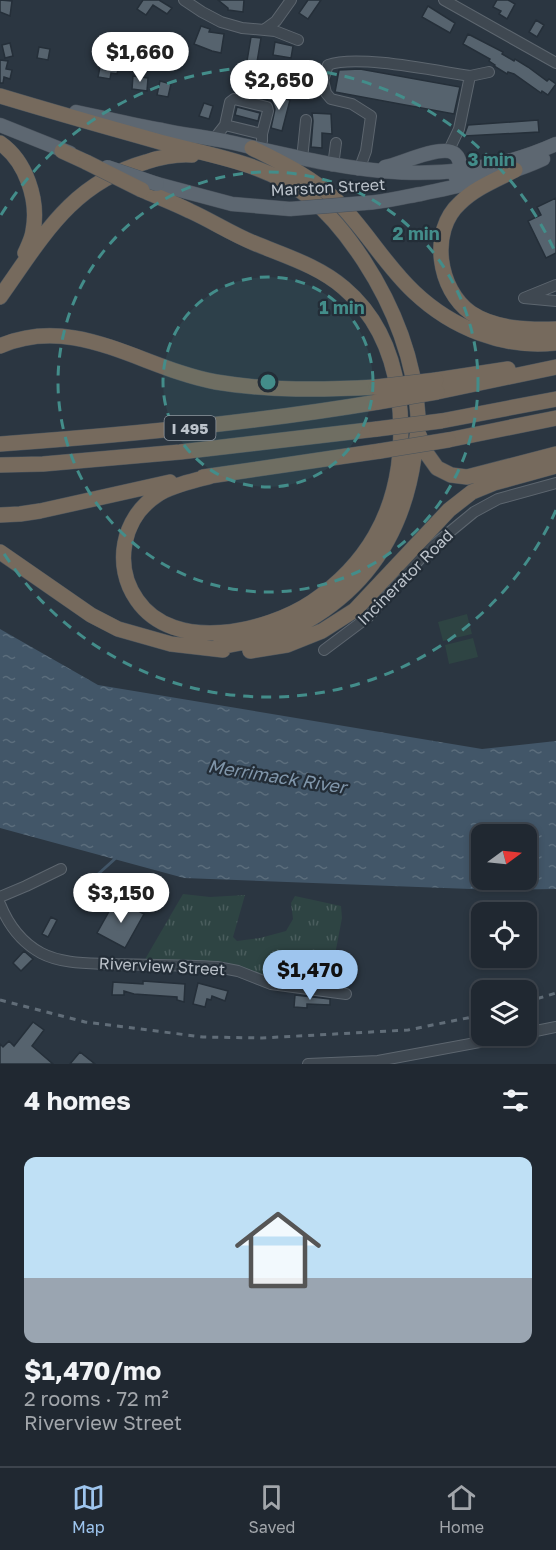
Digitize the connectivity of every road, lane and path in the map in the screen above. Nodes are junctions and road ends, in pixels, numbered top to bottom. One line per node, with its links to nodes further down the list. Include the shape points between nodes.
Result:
1 (184, 0): 4 (street, via 221,22)
2 (291, 0): 4 (street)
3 (444, 0): 6 (street)
4 (265, 29): 5 (street)
5 (298, 40)
6 (556, 63)
7 (489, 72): 8 (street)
8 (470, 76): 19 (street, via 459,129); 26 (street, via 357,60 328,65 323,80 326,93 370,117)
9 (0, 96): 14 (main road, Marston Street); 22 (highway)
10 (306, 120): 23 (street)
11 (0, 124): 20 (main road)
12 (225, 125): 13 (street); 13 (street, via 234,99 267,107); 14 (street)
13 (262, 134): 18 (street)
14 (214, 139): 18 (main road, Marston Street)
15 (0, 142): 30 (highway, via 24,170 35,210 33,232)
16 (336, 143): 25 (street)
17 (556, 144): 28 (main road, Marston Street, via 517,159)
18 (257, 149): 23 (main road, Marston Street); 35 (highway, via 297,171 337,202 413,291 442,315 507,342)
19 (449, 150): 26 (main road, via 394,166); 28 (main road, via 459,159)
20 (62, 151): 24 (highway)
21 (556, 153): 27 (main road, Marston Street)
22 (216, 157): 30 (highway, via 183,154 156,159 95,184 69,205); 41 (highway, via 283,179 330,217 359,254 383,293 403,340 415,389)
23 (302, 159): 25 (main road, Marston Street)
24 (89, 162): 29 (main road, Marston Street, bridge, via 232,204 290,209 382,202); 46 (highway, bridge, via 315,269 358,302 380,332 395,373 401,415 397,475 391,503 376,535 329,590 287,616 229,632 202,633 168,625 149,614 129,587 123,561 127,530 135,516 159,493)
25 (333, 166): 26 (main road, Marston Street)
26 (363, 170): 28 (main road, Marston Street, via 440,174)
27 (515, 170): 29 (main road, Marston Street); 34 (highway, via 459,203 444,230 442,266 452,292 471,313 497,324 529,330)
28 (461, 171): 29 (main road, via 454,181)
29 (437, 190)
30 (17, 273): 32 (highway)
31 (556, 285): 33 (street, via 525,298)
32 (0, 297)
33 (556, 301)
34 (556, 329)
35 (556, 343)
36 (0, 346): 38 (highway, via 49,334 73,337 213,381 272,389)
37 (556, 367): 38 (highway, I 495, bridge)
38 (377, 394): 42 (highway, I 495, via 322,412 164,431)
39 (556, 399): 44 (highway, I 495, bridge, via 441,421 203,450)
40 (556, 418): 46 (highway, bridge, via 448,440)
41 (418, 432): 43 (highway, via 437,468 452,475 467,477); 50 (highway, via 411,480 400,513 386,546 360,580 304,623 271,637)
42 (0, 444)
43 (556, 454)
44 (0, 465)
45 (556, 466): 50 (highway, via 472,492 449,510 355,610 322,631 287,645 235,652)
46 (211, 476): 48 (highway, via 40,511)
47 (555, 484): 51 (street, Incinerator Road, via 498,499 474,512 429,549 368,617)
48 (0, 515)
49 (0, 552): 50 (highway, via 91,615 118,629 171,644)
50 (215, 648)
51 (324, 650)
52 (61, 869): 53 (street)
53 (0, 897)
54 (0, 904): 55 (street, Riverview Street, via 11,927 21,937 41,953 57,959 218,967 283,987)
55 (346, 994)
56 (556, 1027): 57 (street)
57 (537, 1031)
58 (471, 1044): 59 (street, via 378,1061)
59 (308, 1064)

